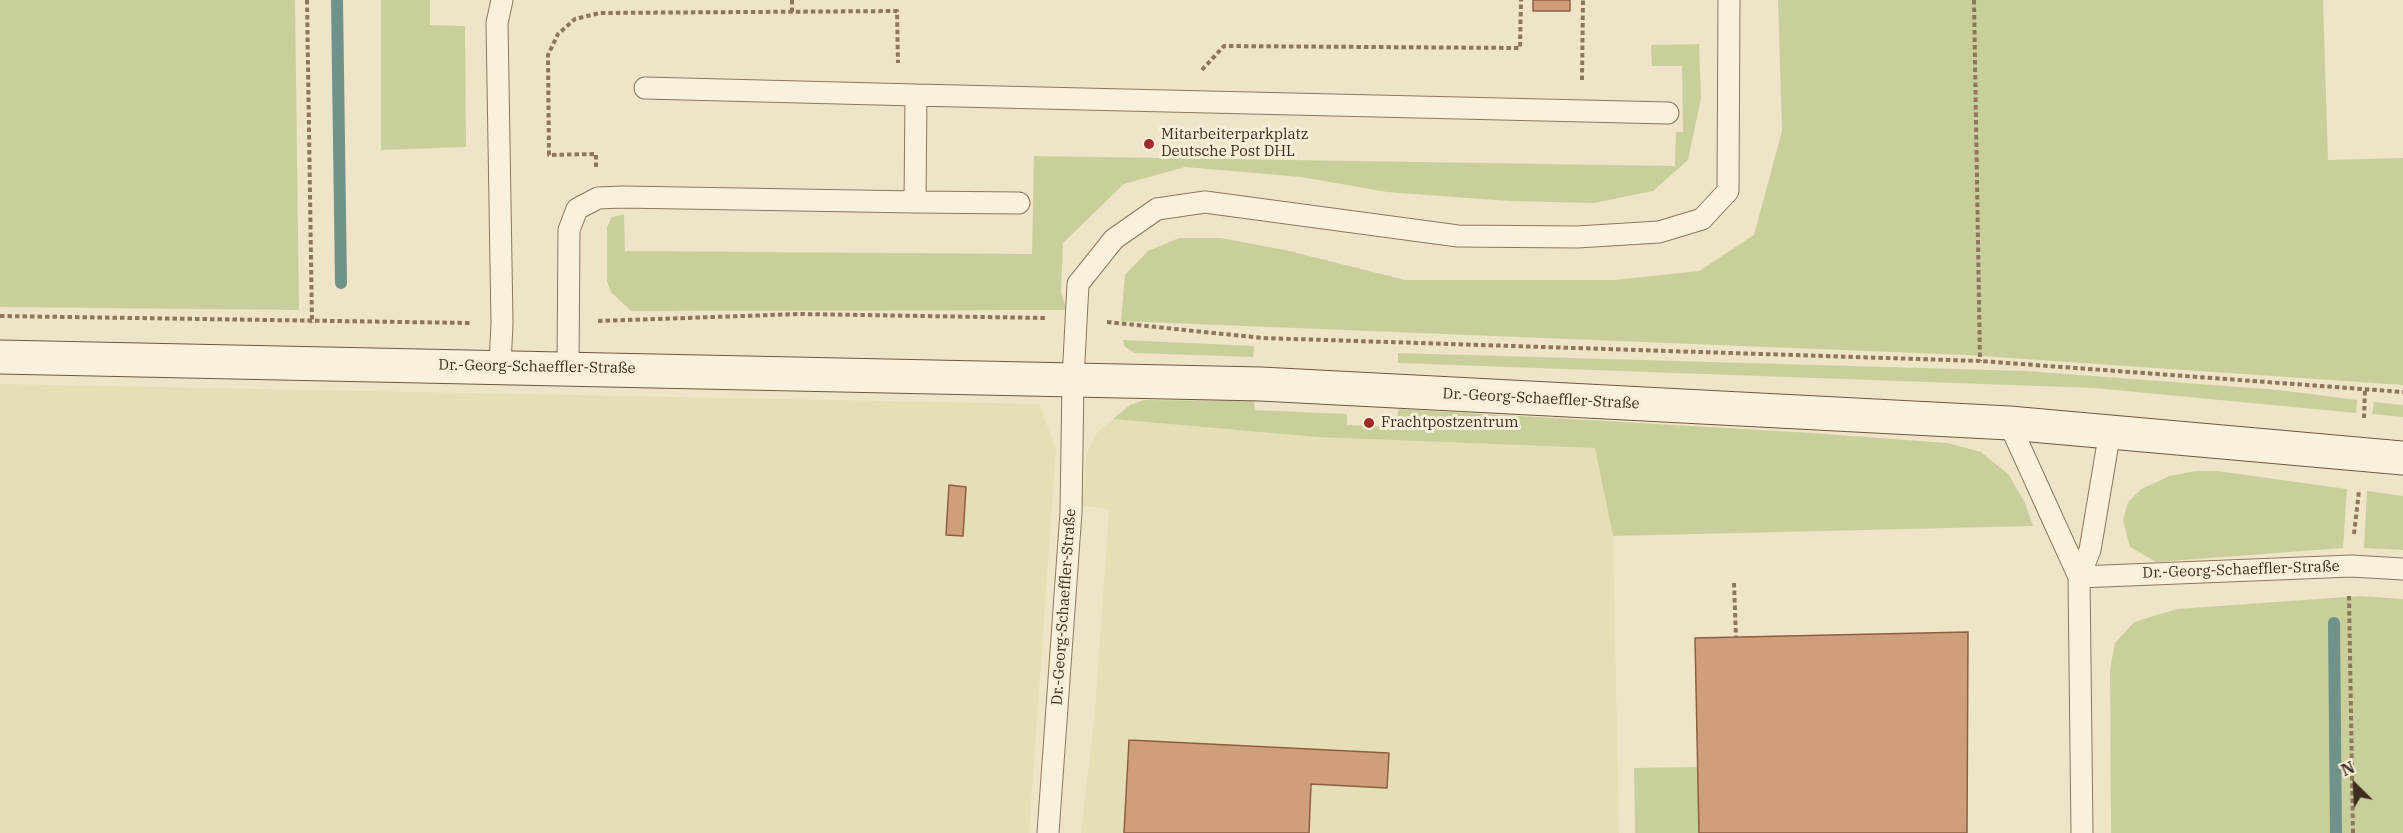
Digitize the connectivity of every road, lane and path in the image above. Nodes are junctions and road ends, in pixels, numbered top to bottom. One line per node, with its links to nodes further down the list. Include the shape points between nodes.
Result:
1 (307, 0): 21 (path)
2 (502, 0): 24 (lane, via 497,23)
3 (792, 0): 8 (path)
4 (1521, 0): 10 (path, via 1520,48 1224,46 1202,71)
5 (1583, 0): 13 (path)
6 (1729, 0): 20 (lane, via 1728,191 1702,219 1659,232 1577,237 1458,236 1205,202 1158,209 1114,239 1078,284)
7 (1974, 0): 27 (path)
8 (792, 12): 9 (path, via 897,11 897,63); 15 (path, via 600,13 575,19 558,34 548,55 549,155 596,154)
9 (909, 63)
10 (1190, 70)
11 (645, 88): 12 (lane)
12 (916, 95): 13 (lane); 16 (lane)
13 (1582, 111): 14 (lane)
14 (1668, 113)
15 (598, 198): 16 (lane); 23 (lane, via 577,209 569,230)
16 (915, 202): 17 (lane)
17 (1019, 203)
18 (599, 310): 22 (path)
19 (0, 316): 21 (path)
20 (1076, 319): 22 (path, via 800,314); 27 (path, via 1263,338); 30 (lane)
21 (312, 321): 24 (path); 26 (path)
22 (599, 321): 23 (path)
23 (568, 322): 29 (lane)
24 (502, 323): 28 (lane)
25 (0, 357): 26 (main road, Dr.-Georg-Schaeffler-Straße)
26 (310, 362): 28 (main road, Dr.-Georg-Schaeffler-Straße)
27 (1980, 362): 31 (path)
28 (500, 366): 29 (main road, Dr.-Georg-Schaeffler-Straße)
29 (568, 368): 30 (main road, Dr.-Georg-Schaeffler-Straße)
30 (1073, 380): 32 (main road, Dr.-Georg-Schaeffler-Straße, via 1261,384); 40 (lane, Dr.-Georg-Schaeffler-Straße, via 1071,512)
31 (2403, 392)
32 (2009, 423): 33 (main road, Dr.-Georg-Schaeffler-Straße); 37 (lane)
33 (2110, 431): 34 (main road, Dr.-Georg-Schaeffler-Straße); 37 (lane, via 2090,550)
34 (2403, 458)
35 (2351, 566): 36 (lane, Dr.-Georg-Schaeffler-Straße); 37 (lane, Dr.-Georg-Schaeffler-Straße); 42 (path)
36 (2403, 569)
37 (2079, 577): 41 (lane)
38 (1734, 583): 39 (path)
39 (1736, 637)
40 (1048, 833)
41 (2082, 833)
42 (2353, 833)

